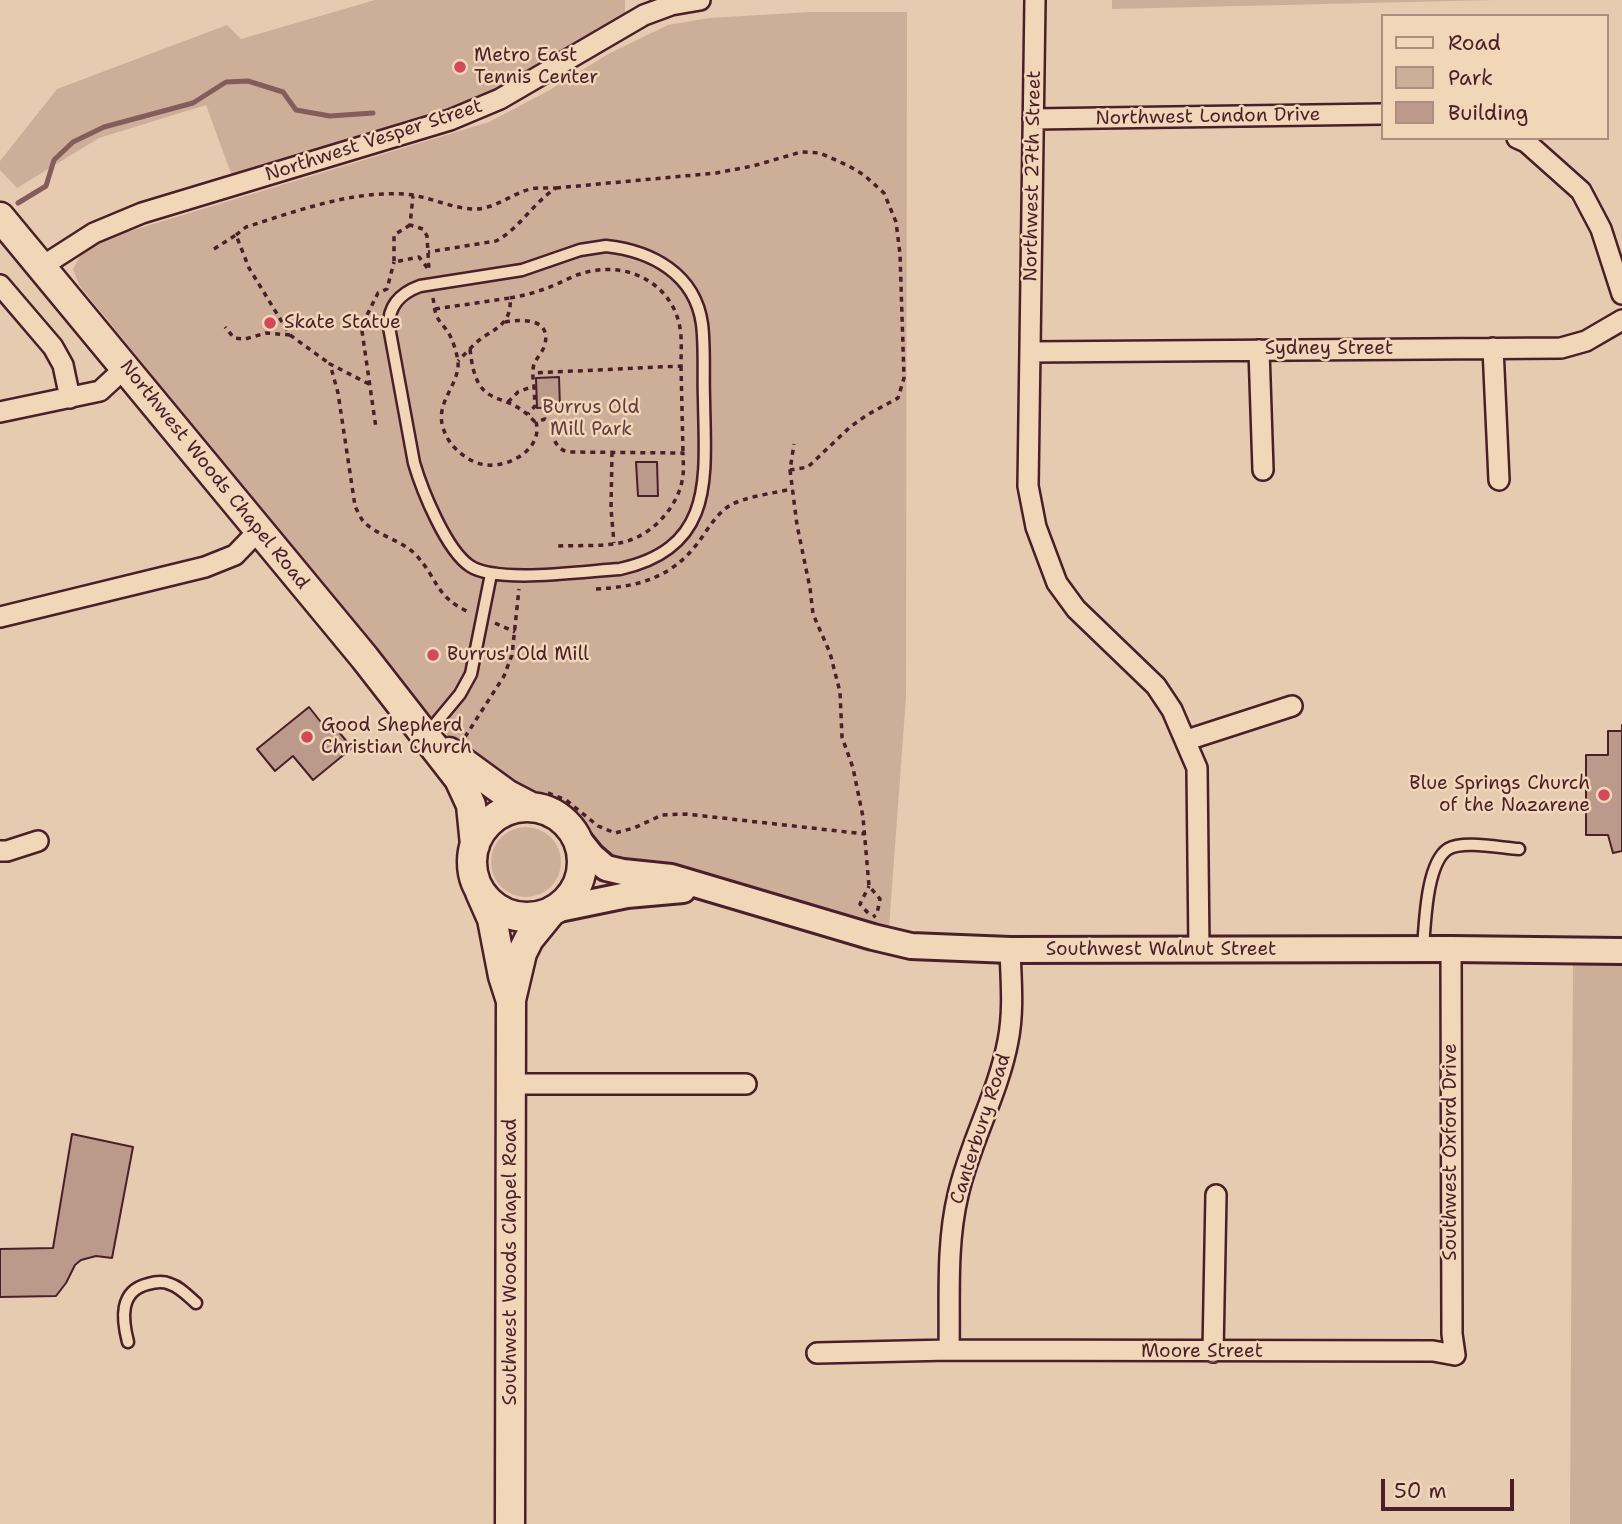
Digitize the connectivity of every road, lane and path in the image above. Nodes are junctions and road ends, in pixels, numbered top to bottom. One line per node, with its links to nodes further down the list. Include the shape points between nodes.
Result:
1 (700, 0): 13 (street, Northwest Vesper Street, via 643,15 500,99 450,120 142,213 94,233)
2 (1035, 0): 4 (street, Northwest 27th Street)
3 (1380, 114): 4 (street, Northwest London Drive)
4 (1033, 119): 27 (street, Northwest 27th Street)
5 (1522, 140): 16 (street, via 1581,191 1601,229)
6 (556, 188): 7 (path, via 524,191 474,209); 12 (path, via 496,241); 44 (path, via 716,173 810,151 849,166 884,193 896,222 900,254 902,390 898,398 850,427 808,467)
7 (413, 196): 9 (path); 10 (path, via 368,195 328,202 246,227)
8 (0, 216): 13 (main road, Northwest Woods Chapel Road)
9 (410, 225): 12 (path, via 423,229); 12 (path, via 394,235 394,262 419,257 429,270)
10 (236, 235): 11 (path); 23 (path, via 249,268)
11 (214, 249)
12 (428, 252)
13 (41, 268): 31 (main road, Northwest Woods Chapel Road)
14 (0, 285): 35 (street, via 53,347 63,365)
15 (432, 292): 18 (path)
16 (1622, 294)
17 (510, 298): 18 (path); 21 (path); 30 (path, via 592,271 615,269 637,274 658,287 671,303 680,328)
18 (435, 309): 28 (path)
19 (1622, 320): 24 (street, Sydney Street, via 1586,341 1562,348)
20 (365, 321): 33 (path, via 362,331)
21 (505, 322): 25 (path); 32 (path, via 524,318 542,327 545,343)
22 (225, 327): 23 (path, via 234,338)
23 (290, 335): 29 (path)
24 (1493, 348): 26 (street, Sydney Street); 46 (street)
25 (470, 349): 28 (path); 36 (path, via 480,388)
26 (1259, 350): 27 (street, Sydney Street); 45 (street)
27 (1030, 352): 59 (street, Northwest 27th Street, via 1028,486 1036,527 1057,583 1076,609 1156,686)
28 (458, 361): 39 (path, via 442,413 448,440 460,453 488,466 507,462 533,445)
29 (330, 364): 33 (path); 52 (path, via 353,497 363,521 416,555 444,597)
30 (681, 366): 32 (path); 43 (path)
31 (126, 367): 35 (street, via 100,391); 47 (main road, Northwest Woods Chapel Road)
32 (533, 373): 34 (path)
33 (369, 384): 40 (path)
34 (534, 386): 36 (path, via 517,392); 38 (path, via 535,406)
35 (70, 398): 37 (street)
36 (508, 402): 38 (path)
37 (0, 412)
38 (528, 414): 39 (path)
39 (536, 422): 42 (path, via 545,419 552,424 554,442 562,451)
40 (376, 428)
41 (794, 444): 44 (path)
42 (612, 452): 43 (path); 48 (path)
43 (683, 453): 48 (path, via 683,476 665,514 644,534)
44 (790, 470): 61 (path, via 813,614 830,653 842,737 853,768)
45 (1263, 470)
46 (1499, 480)
47 (259, 530): 53 (street, via 235,555 205,567); 57 (main road, Northwest Woods Chapel Road)
48 (614, 543): 49 (path)
49 (557, 546)
50 (491, 574): 50 (lane, via 637,565 678,539 697,513 706,459 702,321 689,289 657,259 619,248 587,248 523,270 420,286 408,290 391,310 388,327 420,483 460,557); 57 (lane, via 471,674)
51 (519, 589): 55 (path)
52 (473, 614)
53 (0, 617)
54 (494, 623): 55 (path)
55 (515, 632): 58 (path, via 504,676)
56 (1292, 706): 59 (street)
57 (425, 735): 60 (main road, Northwest Woods Chapel Road, via 509,795); 64 (main road, Northwest Woods Chapel Road, via 469,799)
58 (464, 739)
59 (1187, 740): 74 (street, Northwest 27th Street, via 1197,768)
60 (535, 798): 61 (path, via 566,800 598,826 615,833 662,815 686,814); 62 (main road); 64 (main road, via 496,817)
61 (865, 834): 68 (path)
62 (575, 835): 69 (street, Southwest Walnut Street, via 606,868 671,877); 70 (main road, via 582,869 577,887)
63 (38, 841): 66 (street)
64 (475, 845): 67 (main road)
65 (1519, 849): 71 (lane, via 1465,845 1447,849 1429,886)
66 (0, 851)
67 (475, 881): 70 (main road, via 484,897 506,913 533,917); 76 (main road, Southwest Woods Chapel Road, via 492,919)
68 (869, 886): 68 (path, via 880,899 872,920 860,904)
69 (708, 890): 70 (street, Southwest Walnut Street, via 627,895); 73 (street, Southwest Walnut Street, via 911,946)
70 (555, 911): 76 (main road, Southwest Woods Chapel Road, via 522,953)
71 (1423, 949): 72 (street, Southwest Walnut Street); 74 (street, Southwest Walnut Street)
72 (1451, 949): 75 (street, Southwest Walnut Street); 85 (street, Southwest Oxford Drive)
73 (1010, 950): 74 (street, Southwest Walnut Street); 82 (street, Canterbury Road, via 1009,1040 954,1215)
74 (1199, 950)
75 (1622, 951)
76 (511, 1000): 77 (main road, Southwest Woods Chapel Road)
77 (512, 1084): 78 (street); 86 (main road, Southwest Woods Chapel Road)
78 (746, 1084)
79 (1216, 1195): 83 (street)
80 (196, 1303): 81 (lane, via 169,1283 139,1286 127,1297 124,1310)
81 (128, 1342)
82 (949, 1350): 83 (street, Moore Street); 84 (street, Moore Street)
83 (1213, 1352): 85 (street, Moore Street, via 1433,1351)
84 (817, 1353)
85 (1455, 1355)
86 (510, 1524)

